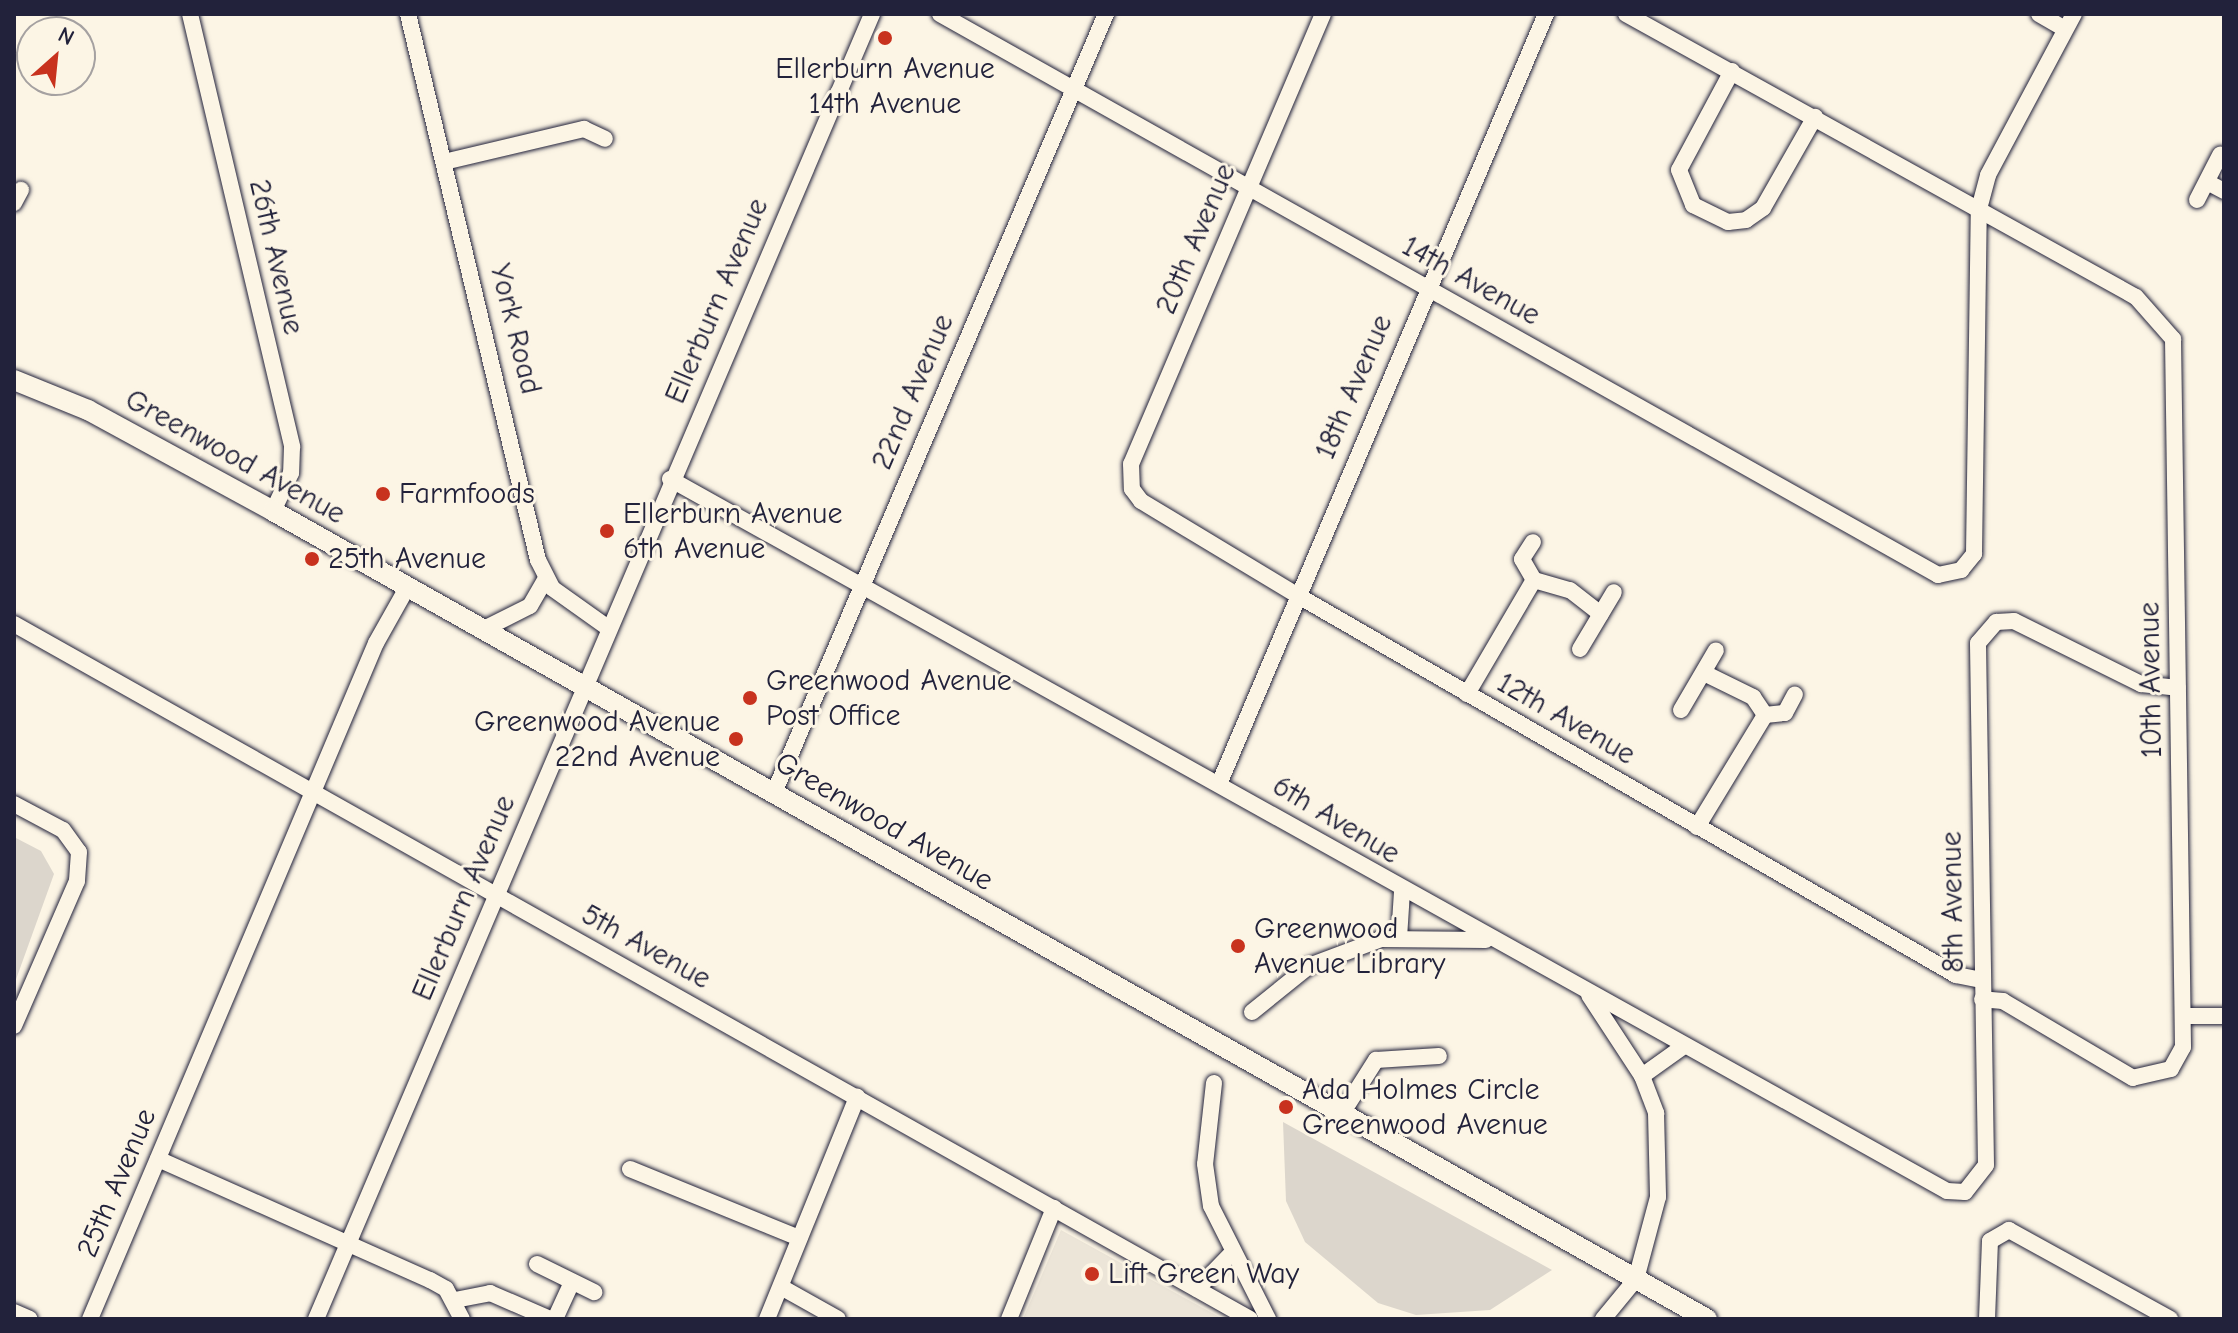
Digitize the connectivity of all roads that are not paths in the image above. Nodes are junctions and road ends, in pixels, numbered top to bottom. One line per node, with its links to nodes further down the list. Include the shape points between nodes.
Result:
1 (190, 14): 25 (street, 26th Avenue, via 292,447 291,473)
2 (408, 14): 16 (street, York Road)
3 (872, 14): 23 (street, Ellerburn Avenue)
4 (940, 14): 12 (street, 14th Avenue)
5 (1106, 14): 12 (street, 22nd Avenue)
6 (1323, 14): 18 (street, 20th Avenue)
7 (1546, 14): 21 (street, 18th Avenue)
8 (1626, 14): 11 (street)
9 (2039, 14): 10 (street)
10 (2070, 21): 20 (street, via 1988,175)
11 (1732, 71): 13 (street); 13 (street, via 1679,170 1693,205 1728,222 1746,220 1763,208)
12 (1074, 91): 18 (street, 14th Avenue); 30 (street, 22nd Avenue)
13 (1815, 117): 20 (street)
14 (605, 139): 16 (street, via 584,129)
15 (2220, 155): 17 (street)
16 (444, 162): 27 (street, York Road)
17 (2216, 187): 19 (street)
18 (1249, 188): 21 (street, 14th Avenue); 24 (street, 20th Avenue, via 1131,464)
19 (2197, 200)
20 (1979, 209): 21 (street, 14th Avenue, via 1974,554 1961,570 1938,575); 41 (street, 10th Avenue, via 2136,297 2173,339)
21 (1426, 288): 32 (street, 18th Avenue)
22 (14, 380): 25 (street, Greenwood Avenue, via 88,410)
23 (670, 479): 30 (street, 6th Avenue); 35 (street, Ellerburn Avenue)
24 (1132, 489): 32 (street, 12th Avenue, via 1141,501)
25 (273, 511): 29 (street, Greenwood Avenue)
26 (1533, 542): 28 (street, via 1522,559)
27 (546, 578): 35 (street, York Road, via 574,608); 36 (street, via 530,606)
28 (1534, 580): 33 (street, via 1570,590); 42 (street)
29 (408, 586): 36 (street, Greenwood Avenue); 47 (street, 25th Avenue, via 376,643)
30 (859, 587): 46 (street, 6th Avenue); 48 (street, 22nd Avenue)
31 (1614, 592): 33 (street)
32 (1295, 594): 42 (street, 12th Avenue); 46 (street, 18th Avenue)
33 (1601, 614): 37 (street)
34 (14, 624): 47 (street, 5th Avenue)
35 (608, 628): 40 (street, Ellerburn Avenue)
36 (484, 629): 40 (street, Greenwood Avenue)
37 (1580, 649)
38 (1716, 650): 39 (street)
39 (1704, 673): 44 (street); 45 (street, via 1753,697)
40 (584, 685): 48 (street, Greenwood Avenue); 52 (street, Ellerburn Avenue)
41 (2178, 688): 55 (street, 8th Avenue, via 2141,684 2014,621 1996,622 1978,643); 59 (street, 10th Avenue)
42 (1467, 694): 50 (street, 12th Avenue)
43 (1795, 694): 45 (street, via 1785,713)
44 (1681, 710)
45 (1765, 715): 50 (street)
46 (1219, 784): 51 (street, 6th Avenue)
47 (317, 790): 52 (street, 5th Avenue); 68 (street, 25th Avenue)
48 (774, 793): 67 (street, Greenwood Avenue)
49 (14, 804): 61 (street, via 63,830 79,852 77,881)
50 (1697, 827): 55 (street, 12th Avenue, via 1956,975)
51 (1402, 892): 53 (street); 54 (street, 6th Avenue)
52 (496, 895): 66 (street, 5th Avenue); 73 (street, Ellerburn Avenue)
53 (1399, 938): 54 (street); 58 (street, via 1309,966)
54 (1487, 940): 56 (street, 6th Avenue)
55 (1981, 980): 57 (street, 8th Avenue)
56 (1588, 994): 62 (street, 6th Avenue); 64 (street)
57 (1982, 999): 59 (street, 10th Avenue, via 2003,1001 2133,1078 2171,1069 2183,1047); 70 (street, 8th Avenue, via 1986,1165)
58 (1252, 1012)
59 (2186, 1016): 60 (street)
60 (2224, 1016)
61 (14, 1026)
62 (1684, 1046): 64 (street); 70 (street, 6th Avenue, via 1947,1191)
63 (1439, 1056): 67 (street, via 1376,1060)
64 (1642, 1076): 76 (street, via 1656,1113 1658,1197)
65 (1214, 1083): 74 (street, via 1205,1164)
66 (857, 1097): 71 (street, 5th Avenue); 72 (street)
67 (1343, 1112): 76 (street, Greenwood Avenue)
68 (158, 1159): 73 (street); 84 (street, 25th Avenue)
69 (630, 1169): 72 (street)
70 (1976, 1184)
71 (1054, 1208): 79 (street, 5th Avenue); 90 (street)
72 (799, 1238): 78 (street)
73 (348, 1244): 81 (street, via 430,1280); 85 (street, Ellerburn Avenue)
74 (1230, 1255): 79 (street); 92 (street)
75 (537, 1264): 77 (street)
76 (1636, 1279): 93 (street); 94 (street, Greenwood Avenue)
77 (572, 1282): 80 (street); 87 (street)
78 (781, 1287): 88 (street); 89 (street)
79 (1197, 1289): 91 (street, 5th Avenue)
80 (594, 1292)
81 (455, 1300): 86 (street); 87 (street, via 490,1293)
82 (14, 1312): 83 (street)
83 (30, 1319)
84 (90, 1319)
85 (316, 1319)
86 (462, 1319)
87 (552, 1319)
88 (767, 1319)
89 (838, 1319)
90 (1009, 1319)
91 (1250, 1319)
92 (1268, 1319)
93 (1603, 1319)
94 (1707, 1319)
95 (1987, 1319): 96 (street, via 1987,1254 1998,1231 2023,1235)
96 (2170, 1319)

